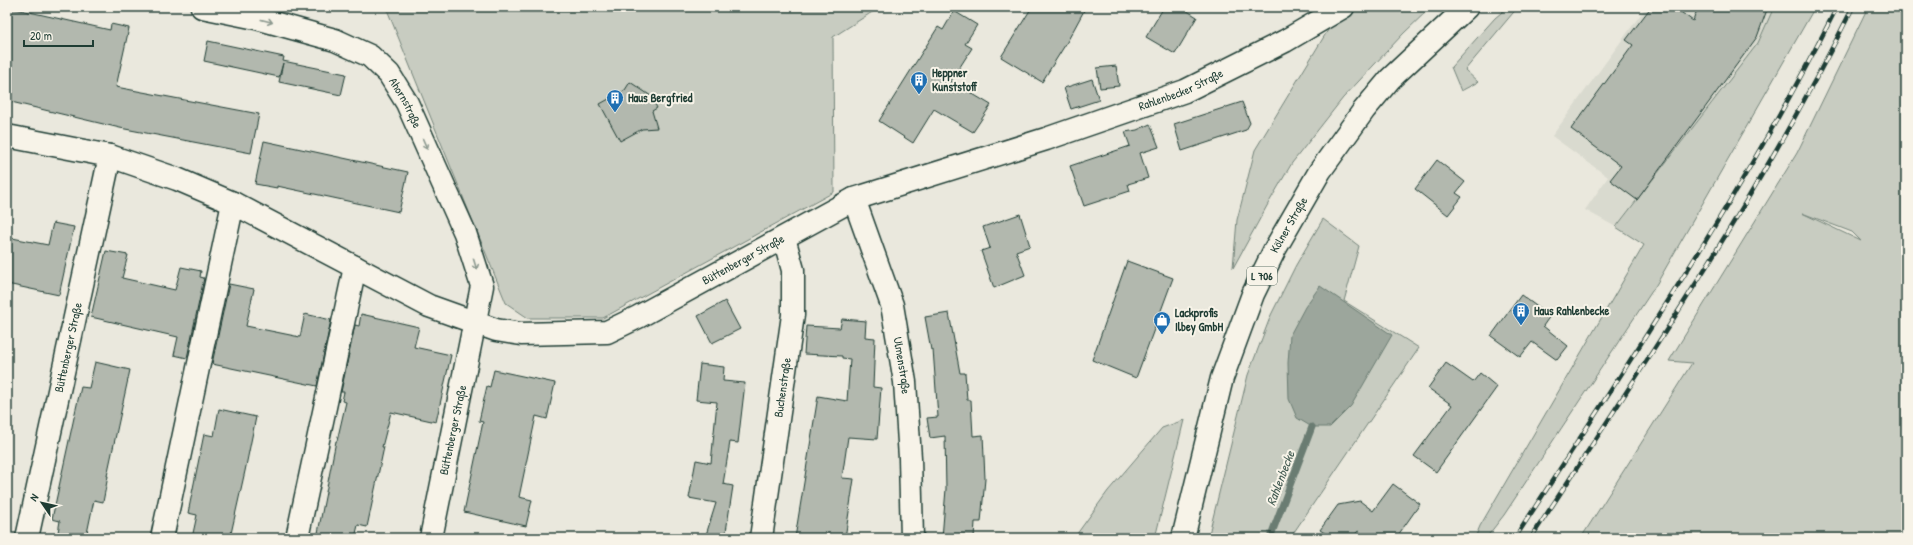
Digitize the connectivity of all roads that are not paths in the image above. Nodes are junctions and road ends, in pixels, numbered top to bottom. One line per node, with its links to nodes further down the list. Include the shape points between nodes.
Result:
1 (202, 7): 11 (street, Ahornstraße, one-way to 11, via 256,18 335,40 370,56 389,74 407,103 465,232 482,286)
2 (1343, 7): 5 (street, Rahlenbecker Straße, via 1285,41 1185,91)
3 (1467, 7): 18 (street, Kölner Straße / L 706, via 1390,79 1364,110 1320,171 1275,249 1253,294 1222,378)
4 (7, 136): 6 (street, Büttenberger Straße)
5 (1009, 151): 7 (street, Büttenberger Straße)
6 (110, 156): 8 (street, Büttenberger Straße, via 177,179); 12 (street, Büttenberger Straße)
7 (854, 199): 9 (street, Büttenberger Straße); 17 (street, Ulmenstraße, via 892,305 906,382)
8 (233, 203): 10 (street, Büttenberger Straße); 13 (street)
9 (784, 238): 11 (street, Büttenberger Straße, via 607,332 522,334 496,330); 16 (street, Buchenstraße, via 792,270 793,315)
10 (355, 267): 11 (street, Büttenberger Straße, via 429,306); 14 (street)
11 (475, 323): 15 (street, Büttenberger Straße)
12 (27, 538)
13 (162, 538)
14 (297, 538)
15 (431, 538)
16 (761, 538)
17 (912, 538)
18 (1183, 538)

